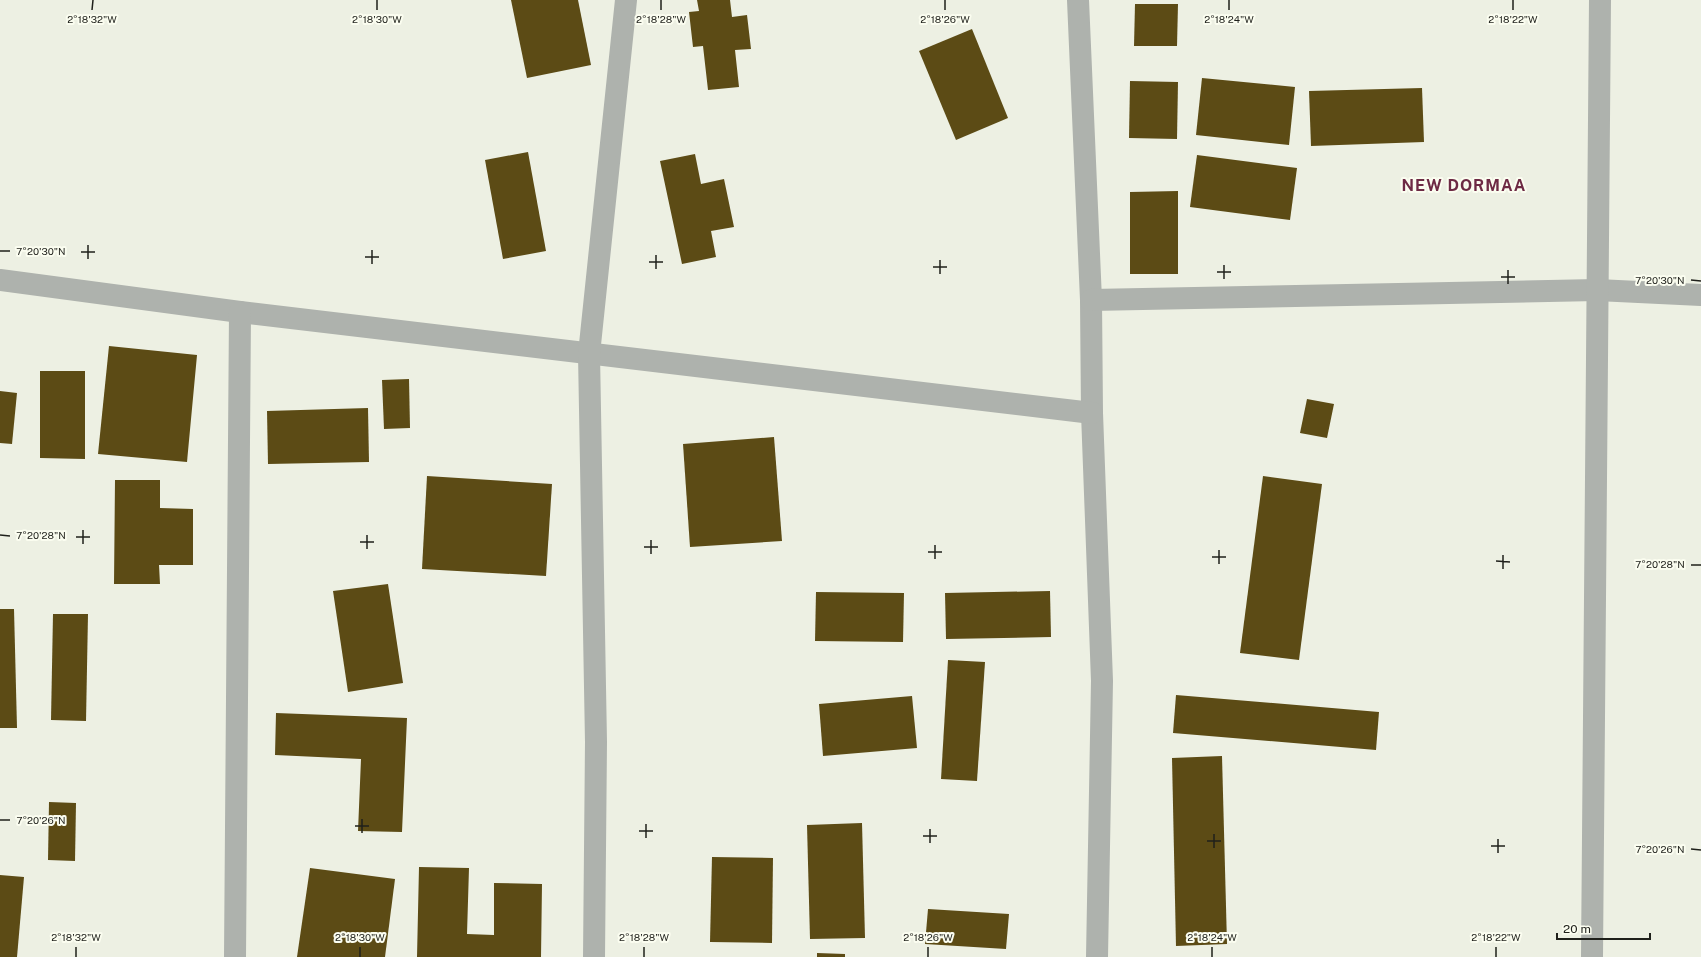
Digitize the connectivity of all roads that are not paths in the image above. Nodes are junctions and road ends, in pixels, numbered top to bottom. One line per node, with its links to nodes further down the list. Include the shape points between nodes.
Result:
1 (626, 0): 9 (street)
2 (1078, 0): 7 (street)
3 (1600, 0): 5 (street)
4 (0, 280): 8 (street)
5 (1597, 290): 6 (street); 7 (street); 14 (street)
6 (1701, 295)
7 (1091, 300): 10 (street)
8 (240, 312): 9 (street); 11 (street)
9 (588, 354): 10 (street); 12 (street, via 596,742)
10 (1092, 413): 13 (street, via 1102,681)
11 (235, 957)
12 (594, 957)
13 (1097, 957)
14 (1592, 957)

